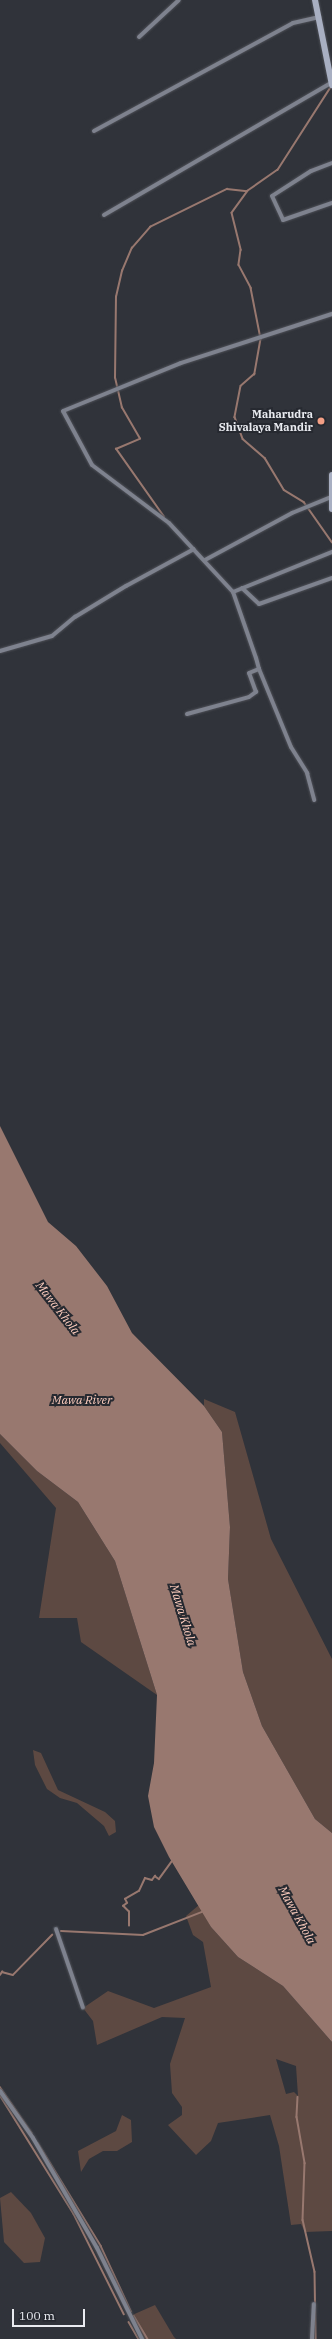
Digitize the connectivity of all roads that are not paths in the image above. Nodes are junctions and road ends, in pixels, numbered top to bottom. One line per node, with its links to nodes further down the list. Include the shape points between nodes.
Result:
1 (179, 0): 4 (street)
2 (315, 0): 3 (main road)
3 (319, 18): 5 (main road); 6 (street, via 293,23)
4 (139, 37)
5 (332, 84): 9 (street)
6 (94, 131)
7 (332, 163): 8 (street, via 311,171 272,196 283,220)
8 (332, 203)
9 (104, 215)
10 (332, 314): 14 (street, via 181,362 63,411 92,465 169,523)
11 (332, 475): 12 (main road)
12 (330, 497): 13 (main road); 16 (street, via 292,513)
13 (332, 509)
14 (194, 549): 16 (street); 20 (street, via 75,617 52,636)
15 (332, 552): 18 (street)
16 (205, 560): 19 (street)
17 (332, 578): 18 (street, via 260,604)
18 (242, 588): 19 (street)
19 (233, 592): 21 (street)
20 (0, 651)
21 (259, 668): 22 (street, via 249,673 254,694); 23 (street, via 291,747 307,773)
22 (187, 714)
23 (314, 800)
24 (56, 1929): 25 (street)
25 (83, 2008)
26 (0, 2091): 28 (street, via 33,2138 97,2248)
27 (314, 2304): 29 (street)
28 (142, 2339)
29 (312, 2339)

